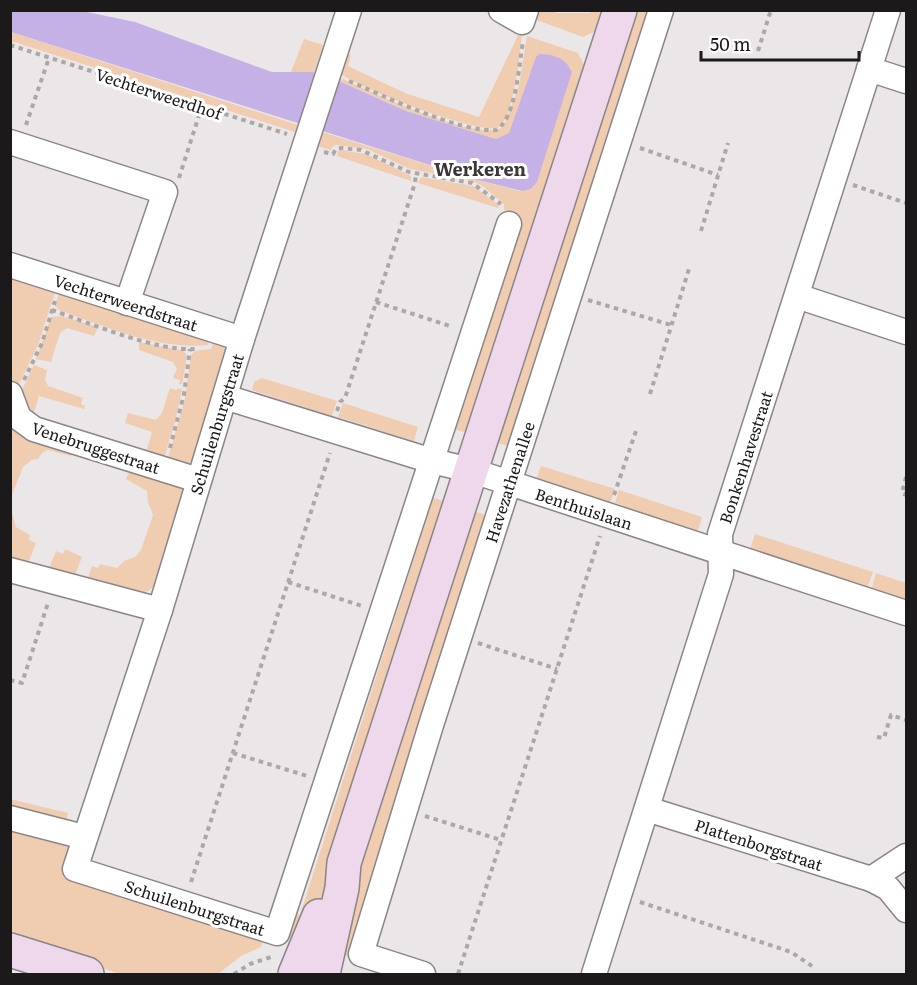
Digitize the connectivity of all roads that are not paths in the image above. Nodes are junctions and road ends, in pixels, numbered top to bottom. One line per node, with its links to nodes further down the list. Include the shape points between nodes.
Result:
1 (349, 10): 15 (street, Schuilenburgstraat)
2 (501, 10): 3 (street, via 522,22)
3 (526, 10)
4 (620, 10): 19 (main road)
5 (661, 10): 21 (street, Havezathenallee)
6 (888, 10): 7 (street, Bonkenhavestraat)
7 (869, 69): 8 (street); 12 (street, Bonkenhavestraat)
8 (906, 81)
9 (15, 144): 13 (street, via 165,192)
10 (509, 224): 18 (street)
11 (10, 266): 13 (street, Vechterweerdstraat)
12 (797, 296): 14 (street); 22 (street, Bonkenhavestraat, via 720,534)
13 (127, 303): 15 (street, Vechterweerdstraat)
14 (906, 332)
15 (242, 339): 16 (street, Schuilenburgstraat)
16 (225, 397): 18 (street, Benthuislaan); 20 (street, Schuilenburgstraat)
17 (12, 398): 20 (street, Venebruggestraat, via 19,418 34,429)
18 (432, 461): 19 (street, Benthuislaan); 34 (street, via 327,782)
19 (470, 470): 21 (street, Benthuislaan); 30 (main road)
20 (198, 480): 24 (street, Schuilenburgstraat)
21 (508, 483): 22 (street, Benthuislaan); 37 (street, Havezathenallee, via 362,954)
22 (721, 553): 25 (street, Benthuislaan); 26 (street, Bonkenhavestraat, via 721,574)
23 (10, 570): 24 (street)
24 (160, 610): 28 (street, Schuilenburgstraat)
25 (906, 613)
26 (647, 809): 31 (street, Plattenborgstraat); 38 (street, Bonkenhavestraat)
27 (10, 818): 28 (street)
28 (84, 837): 34 (street, Schuilenburgstraat, via 75,868 184,903)
29 (906, 856): 31 (street)
30 (344, 863): 34 (main road); 36 (main road)
31 (871, 879): 32 (street, Plattenborgstraat, via 888,888)
32 (906, 910)
33 (10, 950): 35 (main road)
34 (283, 954)
35 (87, 975)
36 (323, 975)
37 (423, 975)
38 (594, 975)

